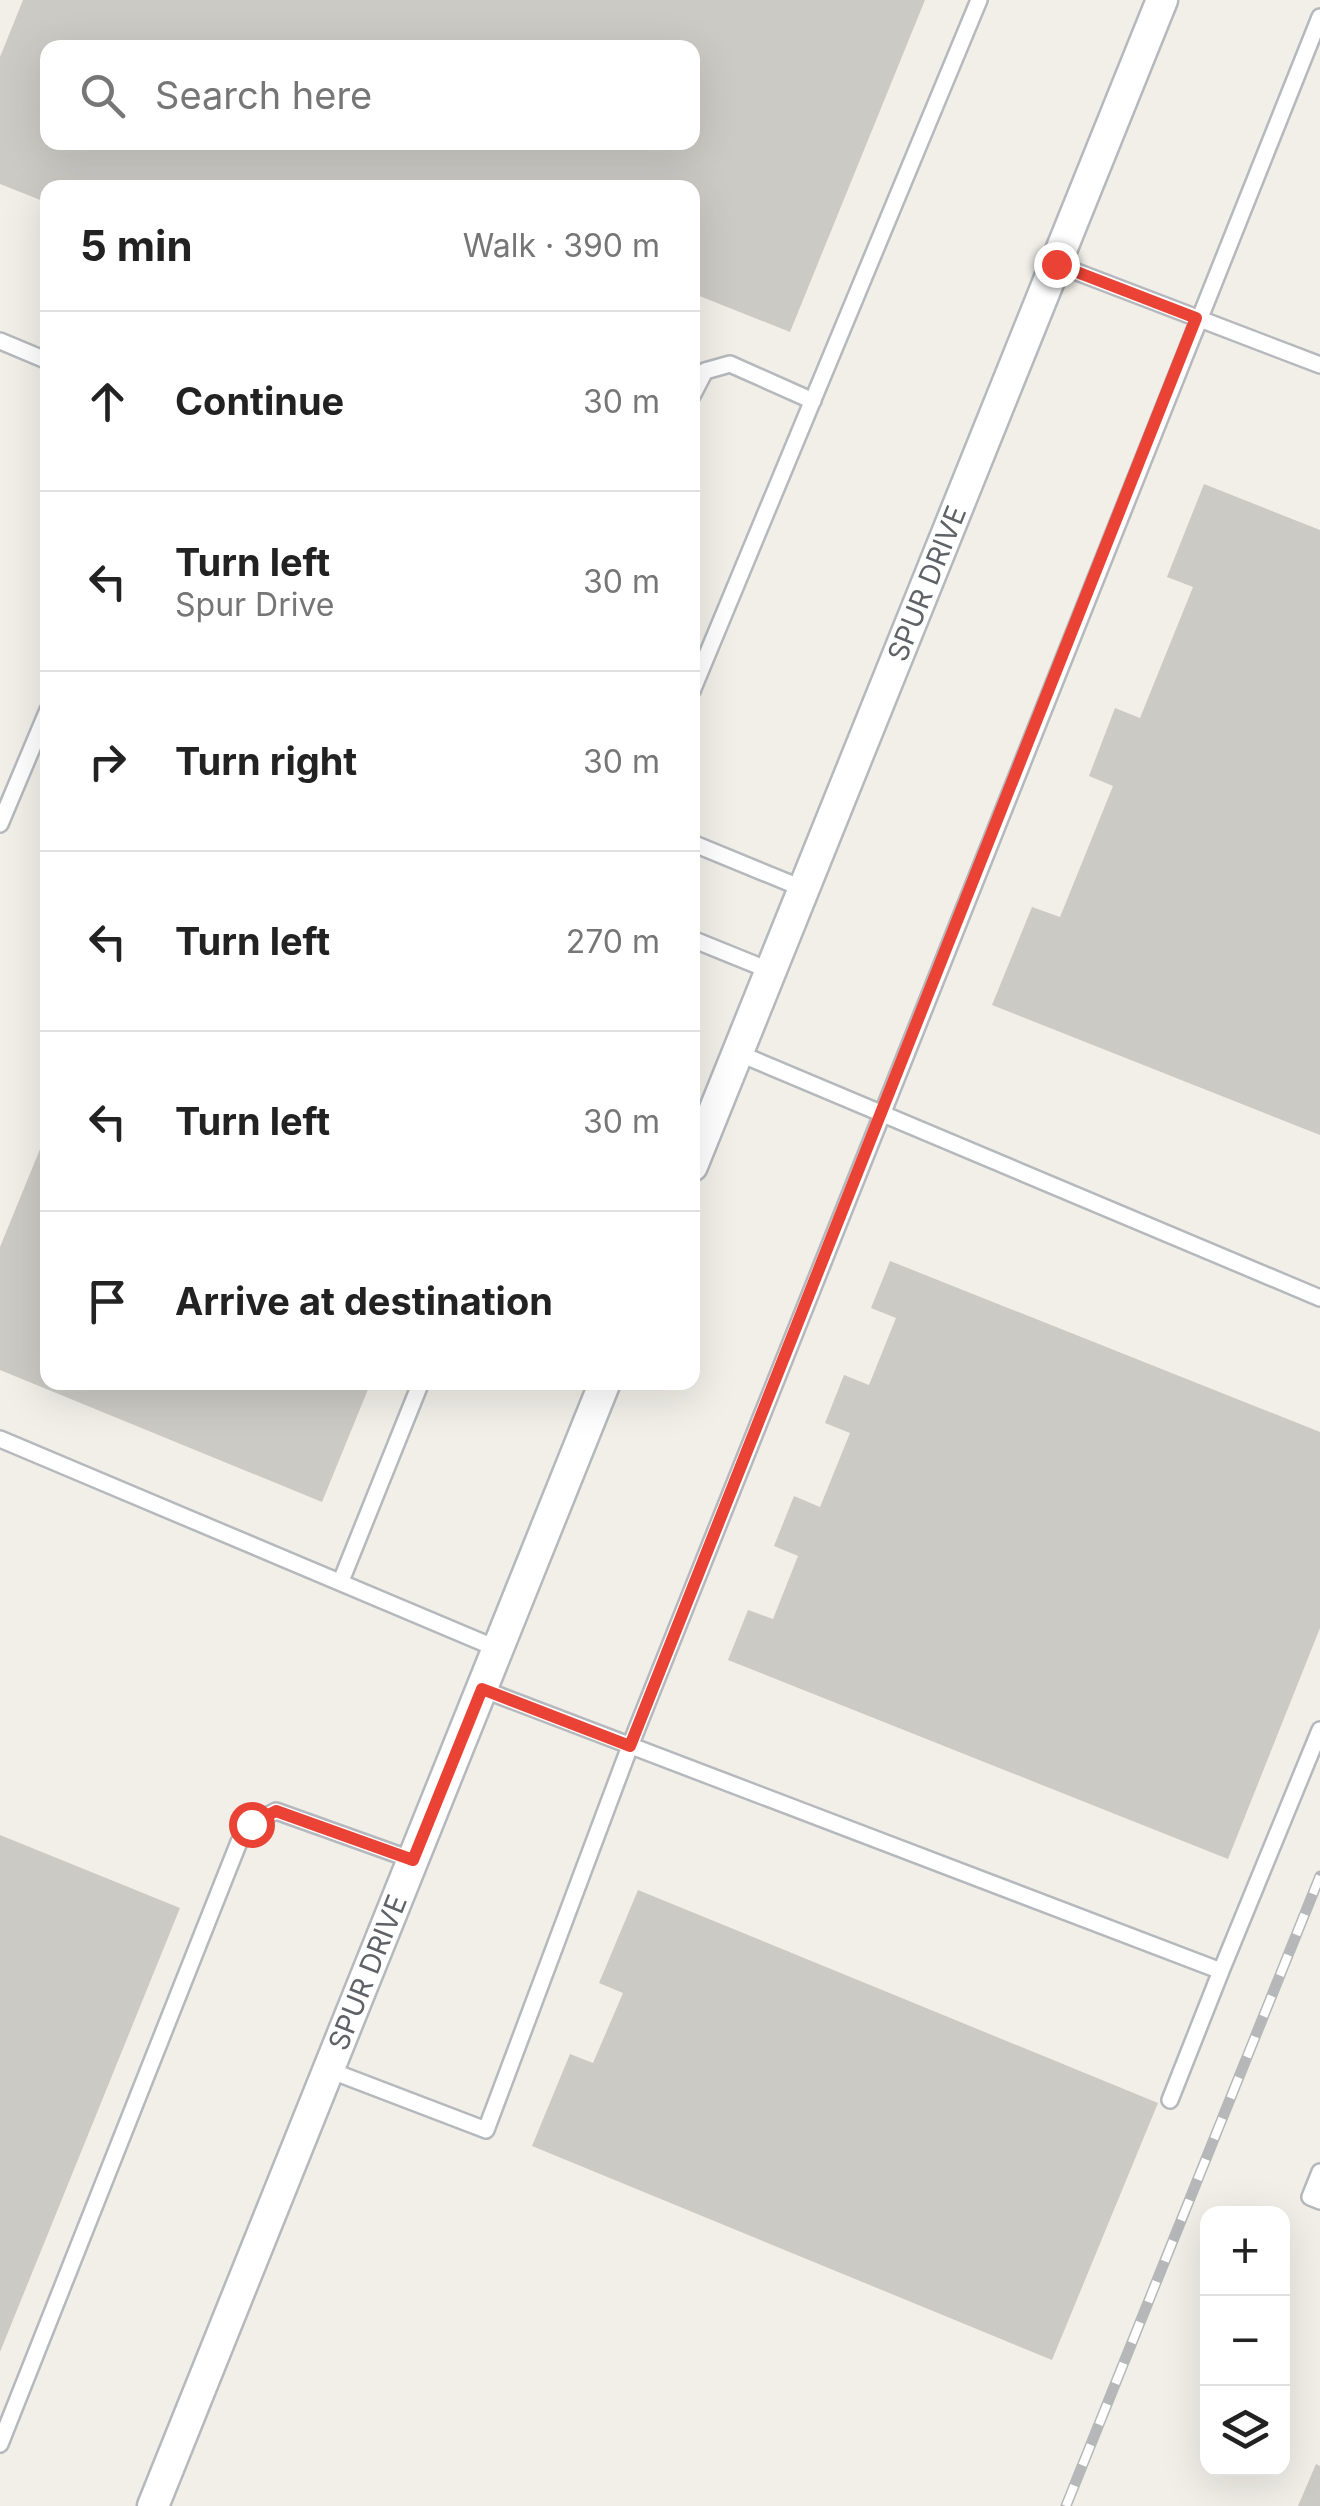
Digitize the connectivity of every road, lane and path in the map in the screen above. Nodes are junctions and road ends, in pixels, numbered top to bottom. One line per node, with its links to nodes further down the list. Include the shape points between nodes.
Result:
1 (979, 0): 10 (lane)
2 (1162, 0): 4 (street, SPUR DRIVE)
3 (1320, 17): 5 (lane)
4 (1056, 264): 5 (lane); 15 (street, SPUR DRIVE)
5 (1196, 318): 8 (lane); 19 (lane)
6 (0, 341): 7 (lane)
7 (40, 358)
8 (1320, 365)
9 (700, 381): 10 (lane, via 705,371 730,364)
10 (813, 401): 11 (lane)
11 (700, 672)
12 (40, 729): 13 (lane)
13 (0, 824)
14 (700, 845): 15 (lane)
15 (804, 890): 17 (street, SPUR DRIVE)
16 (700, 941): 17 (lane)
17 (771, 971): 18 (street, SPUR DRIVE)
18 (738, 1053): 19 (lane); 20 (street, SPUR DRIVE)
19 (883, 1114): 21 (lane); 29 (lane)
20 (700, 1146)
21 (1320, 1298)
22 (418, 1390): 25 (lane)
23 (603, 1390): 26 (street, SPUR DRIVE)
24 (0, 1439): 25 (lane)
25 (341, 1581): 26 (lane)
26 (498, 1648): 27 (street, SPUR DRIVE)
27 (482, 1689): 29 (lane); 30 (street, SPUR DRIVE)
28 (1320, 1730): 31 (lane)
29 (630, 1746): 31 (lane); 32 (lane, via 486,2130)
30 (413, 1860): 32 (street, SPUR DRIVE); 36 (lane, via 276,1811 251,1824)
31 (1221, 1971): 33 (lane)
32 (328, 2070): 37 (street, SPUR DRIVE)
33 (1170, 2100)
34 (1320, 2172): 35 (lane, via 1310,2197)
35 (1320, 2201)
36 (0, 2444)
37 (153, 2506)

